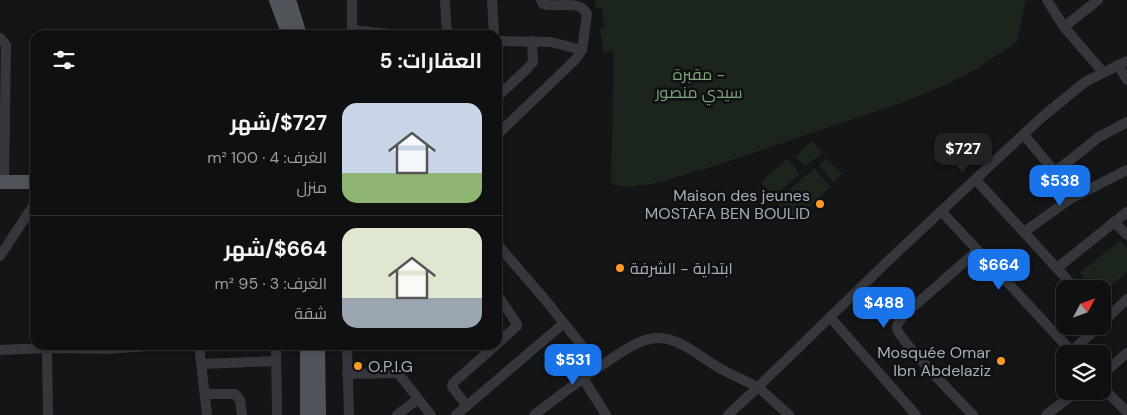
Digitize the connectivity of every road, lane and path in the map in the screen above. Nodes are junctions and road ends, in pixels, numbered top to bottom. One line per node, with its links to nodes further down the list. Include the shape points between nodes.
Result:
1 (352, 0): 11 (street)
2 (445, 0): 12 (street)
3 (492, 0): 13 (street)
4 (541, 0): 17 (street, via 547,5 577,5 585,9)
5 (1048, 0): 8 (street)
6 (1098, 0): 8 (street)
7 (288, 1): 9 (main road); 10 (main road)
8 (1064, 27): 19 (street)
9 (289, 30)
10 (298, 30)
11 (353, 30)
12 (447, 30)
13 (494, 30)
14 (0, 38): 28 (street, via 6,45)
15 (502, 41): 16 (street)
16 (532, 41): 17 (street); 21 (street, via 533,62)
17 (582, 50): 23 (street)
18 (1122, 63): 19 (street); 20 (street)
19 (1103, 72): 24 (street, via 1065,98)
20 (1127, 80)
21 (502, 92)
22 (1127, 122): 26 (street, via 1099,137)
23 (502, 130)
24 (1024, 135): 26 (street); 27 (street)
25 (1127, 170): 30 (street)
26 (1055, 172): 30 (street)
27 (976, 180): 32 (street); 35 (street)
28 (2, 182): 29 (main road)
29 (30, 182)
30 (1070, 199): 35 (street)
31 (30, 211): 39 (street)
32 (942, 212): 38 (street); 45 (street)
33 (1127, 212): 34 (street)
34 (1114, 222): 36 (street); 40 (street)
35 (1024, 232): 40 (street)
36 (1127, 235)
37 (502, 250): 46 (street)
38 (978, 250): 49 (street); 89 (street, via 904,316 897,327 899,334)
39 (0, 256)
40 (1057, 268): 41 (street)
41 (1068, 280)
42 (1127, 299): 44 (street)
43 (502, 302): 48 (street, via 517,324)
44 (1111, 314)
45 (830, 317): 67 (street); 88 (street)
46 (564, 323): 64 (street); 72 (street)
47 (1089, 335): 50 (street)
48 (502, 339)
49 (1066, 345)
50 (1080, 345)
51 (30, 349): 52 (street)
52 (0, 350)
53 (47, 350): 74 (street)
54 (200, 350): 62 (street)
55 (276, 350): 61 (street)
56 (307, 350): 78 (main road)
57 (318, 350): 79 (main road)
58 (347, 350): 65 (street)
59 (490, 350): 72 (street, via 453,383 454,391)
60 (1127, 353): 63 (street)
61 (276, 361): 62 (street); 77 (street)
62 (202, 364): 68 (street)
63 (1111, 366)
64 (599, 367): 66 (street); 67 (street, via 640,342 665,338)
65 (347, 374): 70 (street, via 398,373); 80 (street)
66 (583, 378): 84 (street); 85 (street)
67 (758, 386): 86 (street); 87 (street)
68 (205, 394): 75 (street); 76 (street, via 235,394 240,400)
69 (1111, 396): 73 (street)
70 (418, 399): 81 (street); 82 (street)
71 (1066, 400): 90 (street)
72 (467, 406): 83 (street)
73 (1127, 412)
74 (48, 415)
75 (207, 415)
76 (242, 415)
77 (277, 415)
78 (308, 415)
79 (319, 415)
80 (349, 415)
81 (397, 415)
82 (431, 415)
83 (456, 415)
84 (534, 415)
85 (606, 415)
86 (728, 415)
87 (789, 415)
88 (916, 415)
89 (973, 415)
90 (1046, 415)

